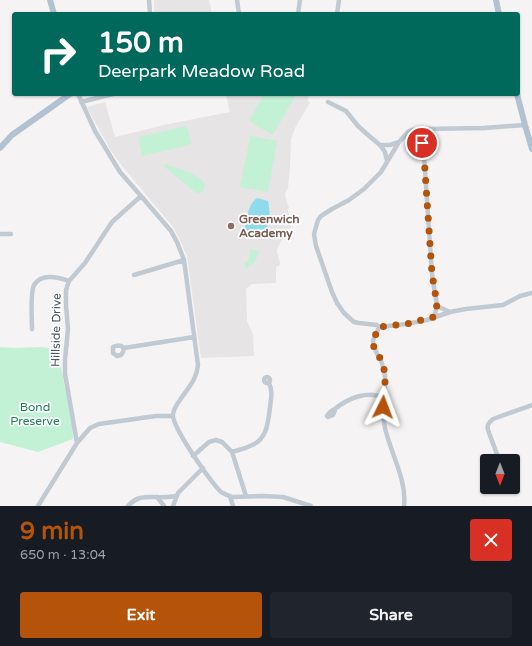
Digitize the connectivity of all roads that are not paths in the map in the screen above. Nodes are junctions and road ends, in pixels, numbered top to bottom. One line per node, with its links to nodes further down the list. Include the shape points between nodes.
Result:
1 (50, 0): 7 (main road)
2 (149, 0): 8 (street)
3 (237, 0): 9 (street)
4 (300, 0): 10 (street)
5 (339, 0): 11 (street)
6 (496, 0): 12 (main road)
7 (53, 12)
8 (150, 12)
9 (239, 12)
10 (298, 12)
11 (337, 12)
12 (499, 12)
13 (66, 96): 25 (main road, via 12,134)
14 (79, 96): 17 (street)
15 (105, 96): 17 (street)
16 (517, 96): 19 (main road)
17 (81, 102): 28 (street, via 94,131 120,172)
18 (328, 102): 24 (street, via 346,111 358,126)
19 (524, 125): 20 (street); 26 (main road)
20 (425, 129): 21 (street); 22 (street)
21 (407, 133): 22 (street); 23 (street)
22 (422, 137): 35 (street, via 432,274)
23 (399, 142): 24 (street); 27 (street)
24 (380, 145): 27 (street)
25 (0, 148)
26 (532, 149)
27 (387, 161): 38 (street, via 364,189 321,216 314,234 336,303 354,322)
28 (141, 196): 31 (street, via 170,231); 33 (street, Hillside Drive, via 112,222 85,263)
29 (0, 234): 30 (street)
30 (11, 234)
31 (184, 260): 32 (street); 40 (street)
32 (134, 274)
33 (69, 281): 39 (street, via 47,277 39,279 34,284); 47 (street, Hillside Drive, via 66,290 68,329 65,374)
34 (532, 292): 36 (street, via 503,304)
35 (437, 304): 36 (street); 37 (street)
36 (450, 312): 37 (street)
37 (434, 317): 38 (street)
38 (379, 327): 43 (street, via 373,343 383,364)
39 (32, 329)
40 (194, 337): 41 (street); 46 (street, via 198,372)
41 (124, 348)
42 (269, 383): 48 (street, via 272,394 265,432 251,446)
43 (384, 398): 45 (street, via 374,395 361,396 342,403); 62 (street, via 385,429 402,484)
44 (532, 405): 49 (street, via 488,423)
45 (335, 410)
46 (173, 416): 47 (street, via 99,424 90,428); 50 (street)
47 (78, 444): 56 (street)
48 (232, 452): 50 (street, via 216,440 209,442); 54 (street)
49 (497, 454)
50 (193, 456): 51 (street)
51 (202, 468): 52 (street); 53 (street, via 214,484)
52 (176, 496): 55 (street); 59 (street)
53 (230, 496): 54 (street); 60 (street)
54 (246, 496): 61 (street, via 284,497)
55 (157, 497): 57 (street, via 140,498); 58 (street)
56 (38, 506)
57 (128, 506)
58 (164, 506)
59 (173, 506)
60 (233, 506)
61 (311, 506)
62 (404, 506)

